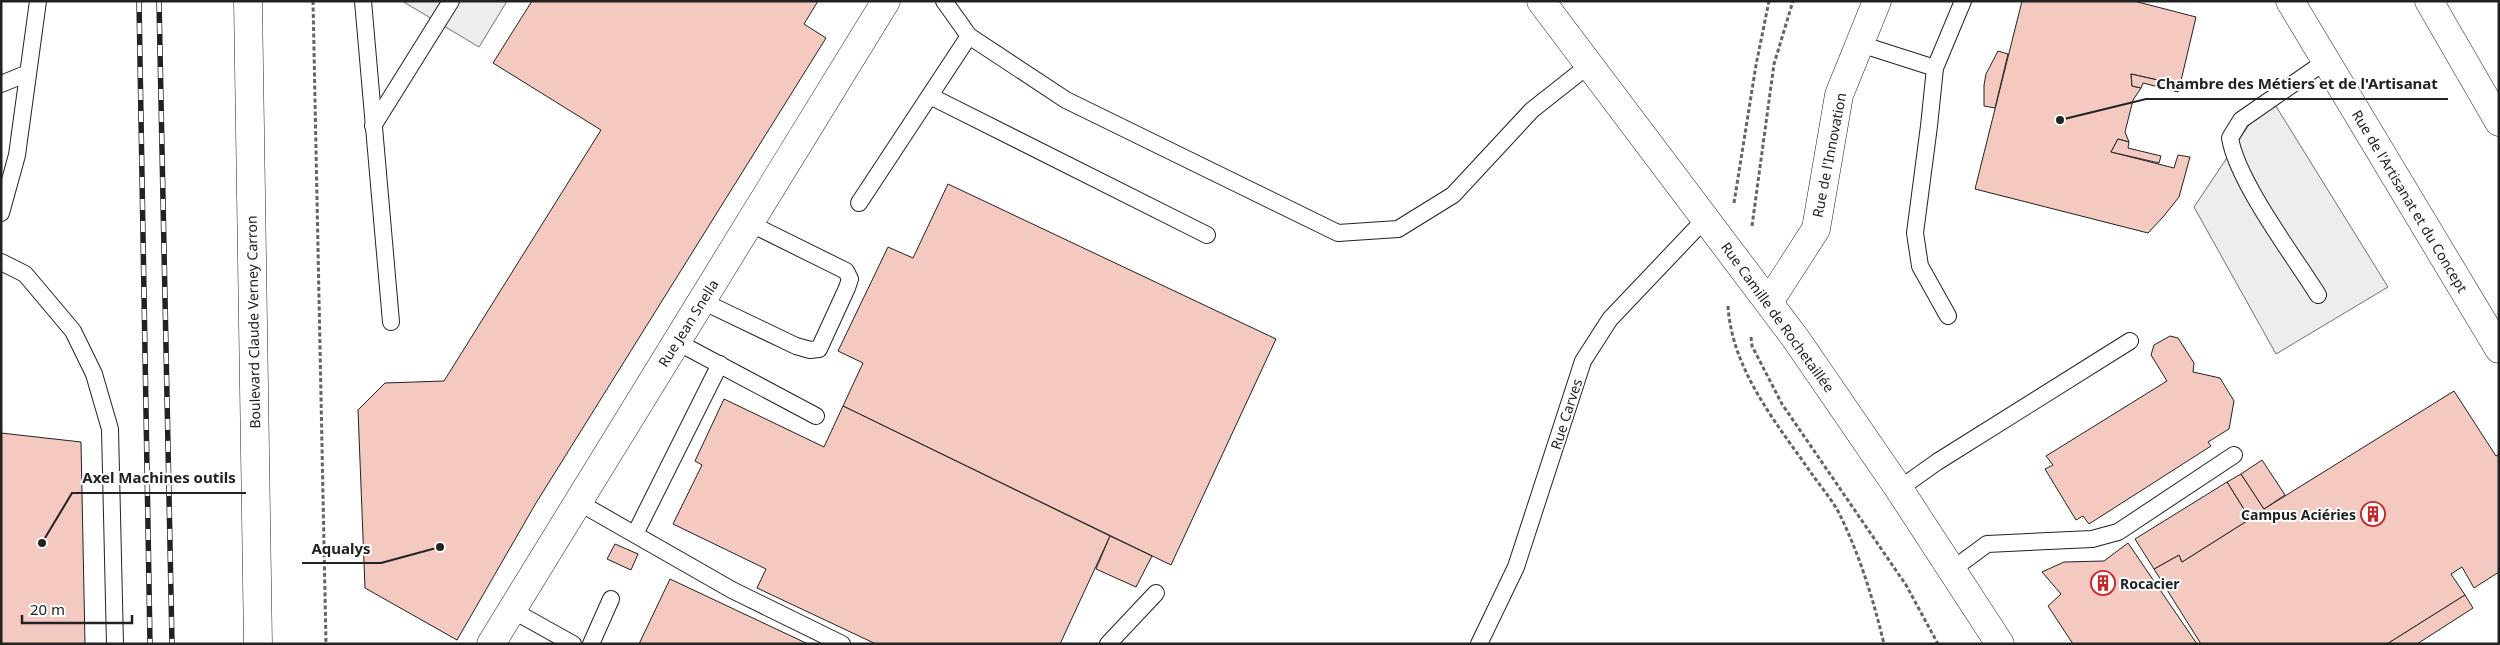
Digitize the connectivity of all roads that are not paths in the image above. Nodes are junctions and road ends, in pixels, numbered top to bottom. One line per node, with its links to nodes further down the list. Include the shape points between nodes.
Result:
1 (38, 1): 17 (lane)
2 (248, 1): 47 (street, Boulevard Claude Verney Carron)
3 (363, 1): 21 (lane)
4 (452, 1): 21 (lane)
5 (886, 1): 25 (street, Rue Jean Snella)
6 (944, 1): 12 (lane)
7 (1541, 1): 15 (street, Rue Camille de Rochetaillée)
8 (1877, 1): 13 (street, Rue de l'Innovation)
9 (1962, 1): 16 (lane)
10 (2290, 1): 14 (street, Rue de l'Artisanat et du Concept)
11 (2429, 1): 20 (street)
12 (969, 36): 15 (lane, via 1066,100 1338,233 1398,229 1453,195 1532,110); 19 (lane)
13 (1860, 44): 16 (lane); 30 (street, Rue de l'Innovation, via 1839,94 1816,229)
14 (2326, 61): 28 (lane, via 2241,120 2230,138 2251,190); 35 (street, Rue de l'Artisanat et du Concept)
15 (1589, 65): 24 (street, Rue Camille de Rochetaillée)
16 (1934, 68): 31 (lane, via 1930,126 1915,234 1920,266)
17 (28, 73): 18 (lane); 23 (lane, via 17,155)
18 (1, 84)
19 (930, 96): 22 (lane); 26 (lane)
20 (2499, 122)
21 (373, 126): 32 (lane)
22 (859, 203)
23 (1, 213)
24 (1706, 218): 30 (street, Rue Camille de Rochetaillée); 53 (lane, Rue Carves, via 1610,319 1583,361 1516,567)
25 (749, 223): 29 (street, Rue Jean Snella); 29 (lane, via 846,271 850,279 847,288 819,349 796,346)
26 (1207, 235)
27 (1, 262): 46 (lane, via 25,274 73,331 94,374 110,429)
28 (2318, 295)
29 (702, 301): 34 (street, Rue Jean Snella)
30 (1769, 302): 39 (street, Rue Camille de Rochetaillée)
31 (1948, 316)
32 (390, 322)
33 (2130, 341): 39 (lane)
34 (677, 342): 36 (lane); 40 (street, Rue Jean Snella)
35 (2499, 349)
36 (720, 364): 37 (lane); 41 (lane)
37 (816, 416)
38 (2234, 455): 42 (lane, via 2118,532 2092,539 1988,544)
39 (1899, 489): 42 (street, Rue Camille de Rochetaillée)
40 (578, 502): 41 (lane); 45 (street, Rue Jean Snella)
41 (635, 534): 51 (lane, via 732,590)
42 (1953, 569): 54 (street, Rue Camille de Rochetaillée)
43 (1156, 593): 52 (lane)
44 (611, 599): 50 (lane)
45 (512, 610): 48 (street, Rue Jean Snella); 49 (lane)
46 (115, 644)
47 (258, 644)
48 (491, 644)
49 (573, 644)
50 (590, 644)
51 (842, 644)
52 (1108, 644)
53 (1479, 644)
54 (2000, 644)

